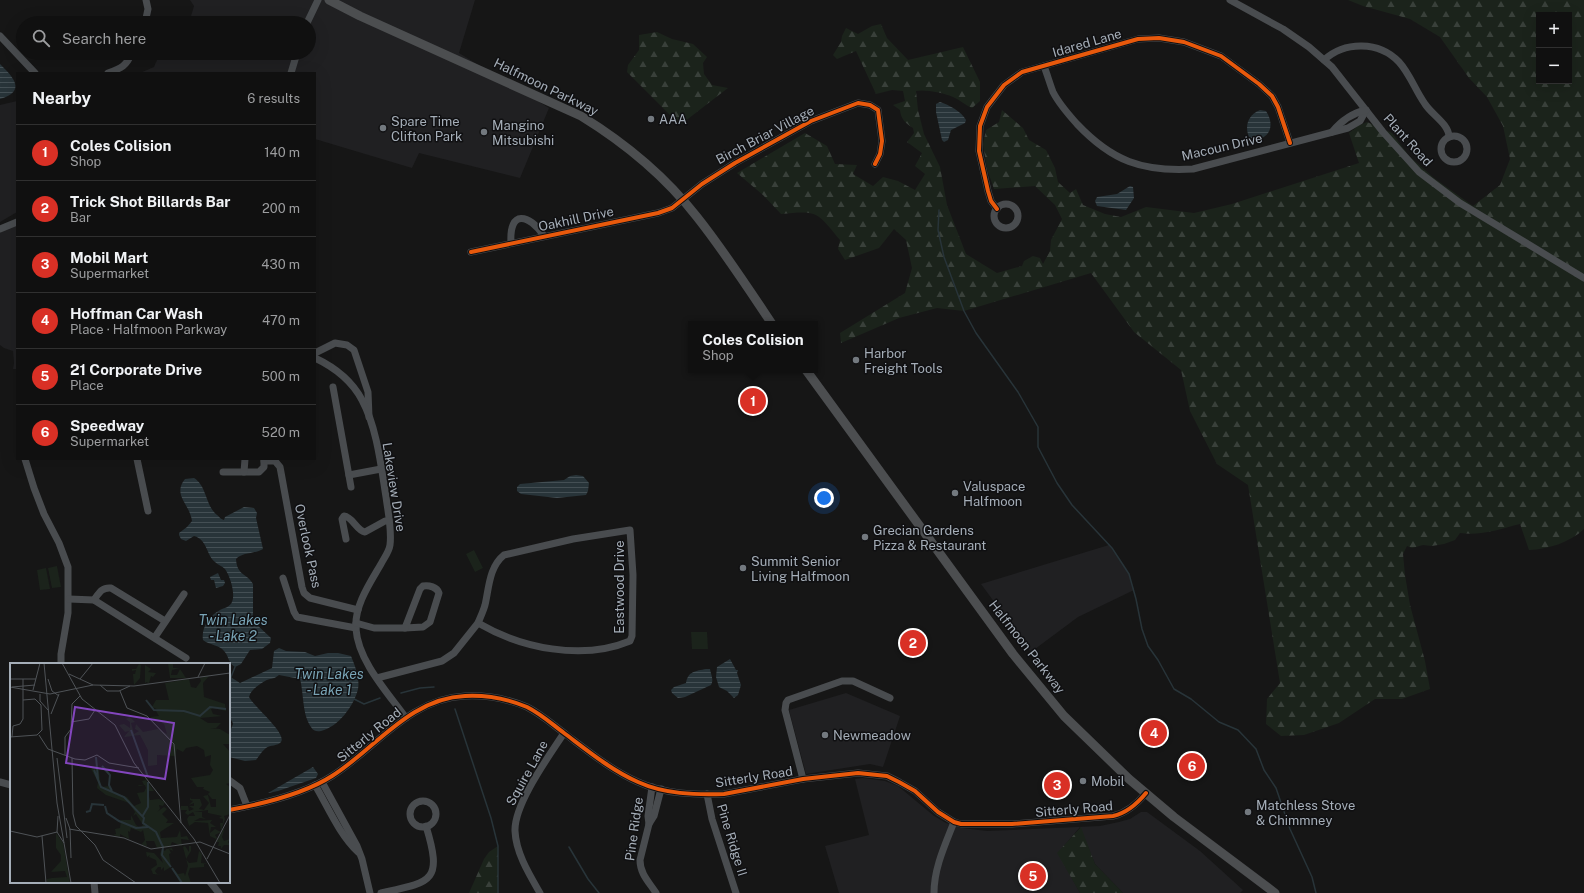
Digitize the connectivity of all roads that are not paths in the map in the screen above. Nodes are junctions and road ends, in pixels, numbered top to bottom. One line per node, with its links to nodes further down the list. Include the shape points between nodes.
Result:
1 (146, 0): 5 (street)
2 (318, 0): 6 (street)
3 (329, 0): 21 (main road, Halfmoon Parkway, via 581,116 644,161)
4 (1230, 0): 12 (street, Plant Road, via 1283,29)
5 (146, 16)
6 (311, 16)
7 (0, 36): 8 (street)
8 (16, 53)
9 (23, 60): 14 (street)
10 (129, 60): 15 (street, via 121,68)
11 (295, 60): 16 (street)
12 (1324, 60): 17 (street, Plant Road); 18 (street, via 1336,51 1355,46 1368,46 1392,56 1405,70 1424,104 1447,127)
13 (1044, 66): 19 (street, Macoun Drive, via 1054,93 1065,111 1091,139 1114,156 1141,166 1169,170 1192,169); 19 (street, Idared Lane, via 1138,39 1159,38 1184,42 1221,56 1272,96); 22 (street, Idared Lane, via 1022,72 1004,85 987,107 980,126 979,151 991,201)
14 (34, 72)
15 (111, 72)
16 (291, 72)
17 (1366, 110): 19 (street, Macoun Drive, via 1356,112 1340,122 1332,132); 28 (street, Plant Road, via 1419,172 1460,203)
18 (1449, 137)
19 (1290, 144)
20 (875, 164): 21 (street, Birch Briar Village, via 882,141 878,110 870,105 858,104 789,132 702,184)
21 (683, 200): 25 (street, Oakhill Drive, via 672,208 658,213); 29 (main road, Halfmoon Parkway)
22 (997, 209)
23 (16, 222): 24 (street)
24 (0, 229)
25 (544, 236): 26 (street, Oakhill Drive); 26 (street, Oakhill Drive, via 532,223 520,219 511,226)
26 (511, 243): 27 (street, Oakhill Drive)
27 (471, 252)
28 (1584, 278)
29 (770, 321)
30 (316, 352): 34 (street, via 335,343 347,345 354,350 368,392)
31 (316, 359): 34 (street, Lakeview Drive, via 334,370 354,388)
32 (808, 373): 71 (main road, Halfmoon Parkway, via 1013,654 1064,716)
33 (333, 387): 42 (street)
34 (369, 420): 39 (street, Lakeview Drive)
35 (26, 460): 49 (street, via 39,502 64,553 68,567)
36 (137, 460): 44 (street)
37 (245, 460): 41 (street)
38 (264, 460): 41 (street, via 262,471); 51 (street, Overlook Pass, via 275,461 280,467 304,593 310,598)
39 (381, 470): 42 (street); 45 (street, Lakeview Drive)
40 (223, 472): 41 (street)
41 (244, 472)
42 (349, 475): 43 (street)
43 (352, 487)
44 (148, 511)
45 (389, 521): 46 (street, via 365,532 344,516 342,520); 51 (street, Lakeview Drive, via 388,552)
46 (346, 539)
47 (284, 578): 54 (street, via 297,617)
48 (184, 594): 52 (street)
49 (69, 599): 50 (street); 58 (street)
50 (94, 600): 52 (street, via 102,589 111,588); 56 (street)
51 (358, 610): 54 (street, Lakeview Drive)
52 (165, 622): 56 (street)
53 (478, 623): 53 (street, Eastwood Drive, via 493,569 504,555 568,540 630,530 633,575 630,641 596,650 563,650 540,647 494,633); 59 (street, Eastwood Drive, via 454,653 442,661)
54 (356, 626): 55 (street); 59 (street, Lakeview Drive, via 358,639 368,664)
55 (405, 628): 55 (street, via 422,588 428,586 437,589 439,595 430,622 423,627)
56 (155, 638): 57 (street)
57 (186, 658)
58 (61, 663)
59 (377, 678): 61 (street, Lakeview Drive)
60 (890, 698): 63 (street, via 850,680 788,700 785,710)
61 (406, 718): 62 (street, Sitterly Road, via 424,707 451,698 487,697 527,708); 66 (street, Sitterly Road, via 356,760)
62 (564, 733): 69 (street, Sitterly Road, via 608,765); 85 (street, Squire Lane, via 526,795 517,815 515,830 520,854)
63 (803, 779): 72 (street, Sitterly Road, via 724,794); 75 (street, Sitterly Road, via 858,773 887,776 915,791 938,812)
64 (230, 781): 73 (street, via 240,788)
65 (0, 782): 67 (street)
66 (322, 782): 68 (street, Sitterly Road); 78 (street)
67 (10, 785)
68 (315, 785): 73 (street, Sitterly Road, via 281,798); 78 (street, via 345,836)
69 (652, 787): 70 (street, Sitterly Road); 76 (street, Pine Ridge)
70 (660, 789): 72 (street, Sitterly Road); 76 (street, via 654,816)
71 (1146, 793): 75 (street, Sitterly Road, via 1138,803 1120,815 1012,824); 89 (main road, Halfmoon Parkway)
72 (707, 794): 87 (street, Pine Ridge II, via 712,819)
73 (247, 806): 74 (street, Sitterly Road)
74 (230, 810)
75 (954, 822): 88 (street, via 940,858 934,881)
76 (649, 824): 86 (street, Pine Ridge, via 640,866)
77 (426, 826): 84 (street, via 433,851 434,868 428,878 413,886)
78 (360, 853): 83 (street)
79 (94, 883): 81 (street)
80 (211, 883): 82 (street)
81 (95, 893)
82 (219, 893)
83 (370, 893)
84 (381, 893)
85 (540, 893)
86 (656, 893)
87 (736, 893)
88 (934, 893)
89 (1275, 893)

